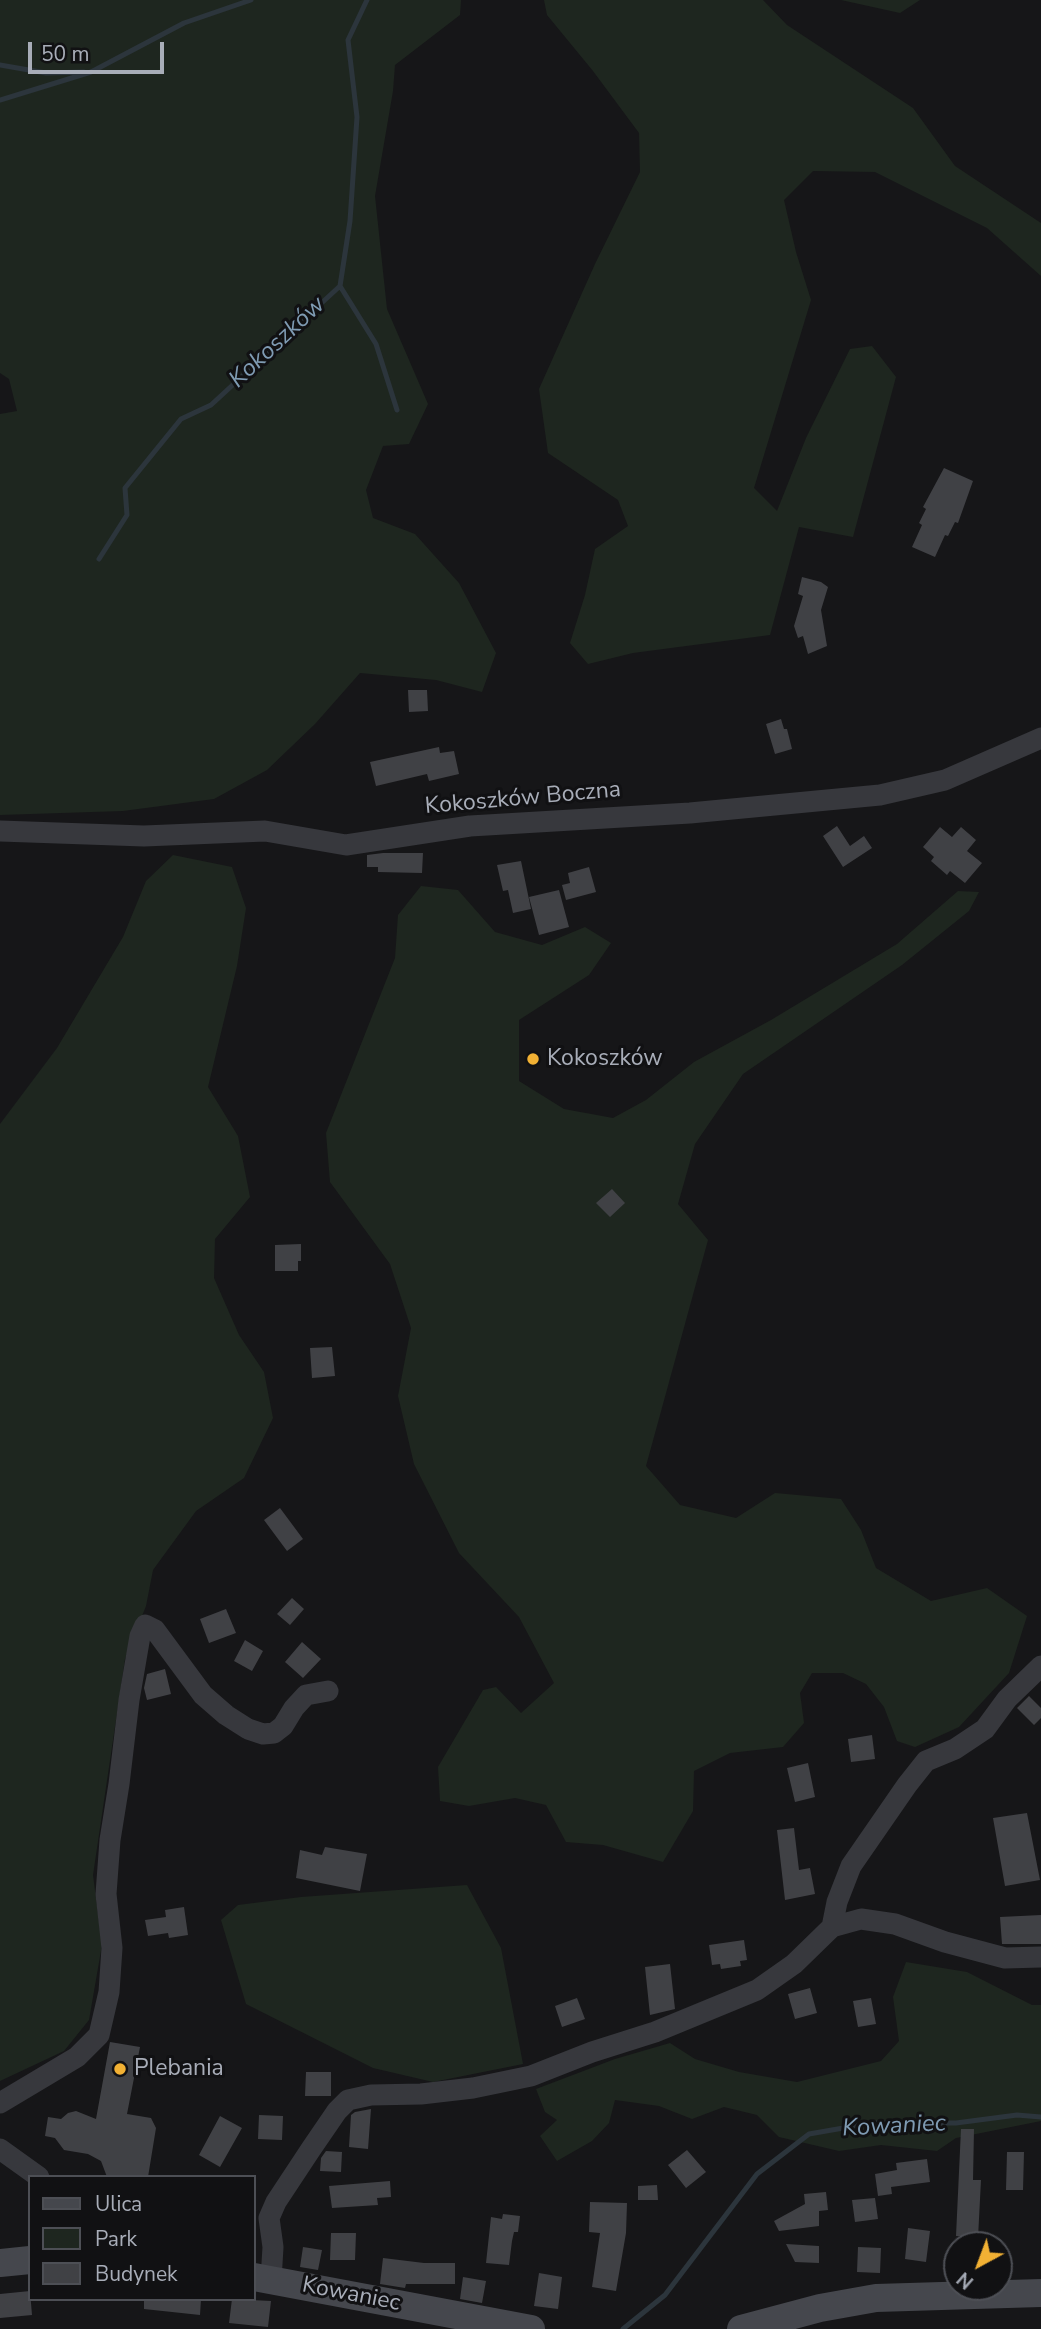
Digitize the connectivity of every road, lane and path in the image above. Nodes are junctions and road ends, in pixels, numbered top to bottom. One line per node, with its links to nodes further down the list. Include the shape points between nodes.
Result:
1 (1041, 738): 2 (street, Kokoszków Boczna, via 945,780 880,795 690,813 470,826 346,845 265,831 144,836)
2 (0, 831)
3 (1041, 1666): 5 (street, via 985,1729 926,1761 851,1866)
4 (328, 1691): 7 (street, via 306,1695 274,1734 248,1730 203,1695 155,1630 145,1625 129,1700 110,1840 106,1894 112,1948 109,1992 99,2035 77,2057)
5 (832, 1927): 6 (street, via 861,1919 883,1922 1004,1958); 12 (street, via 794,1964 757,1990 655,2032 531,2076 460,2090 348,2100 276,2202 269,2218 273,2247)
6 (1041, 1957)
7 (0, 2104)
8 (0, 2149): 9 (street)
9 (36, 2175)
10 (28, 2260): 11 (street)
11 (0, 2263)
12 (263, 2279): 14 (street, Kowaniec)
13 (1041, 2293): 15 (street, via 876,2298)
14 (531, 2329)
15 (741, 2329)

